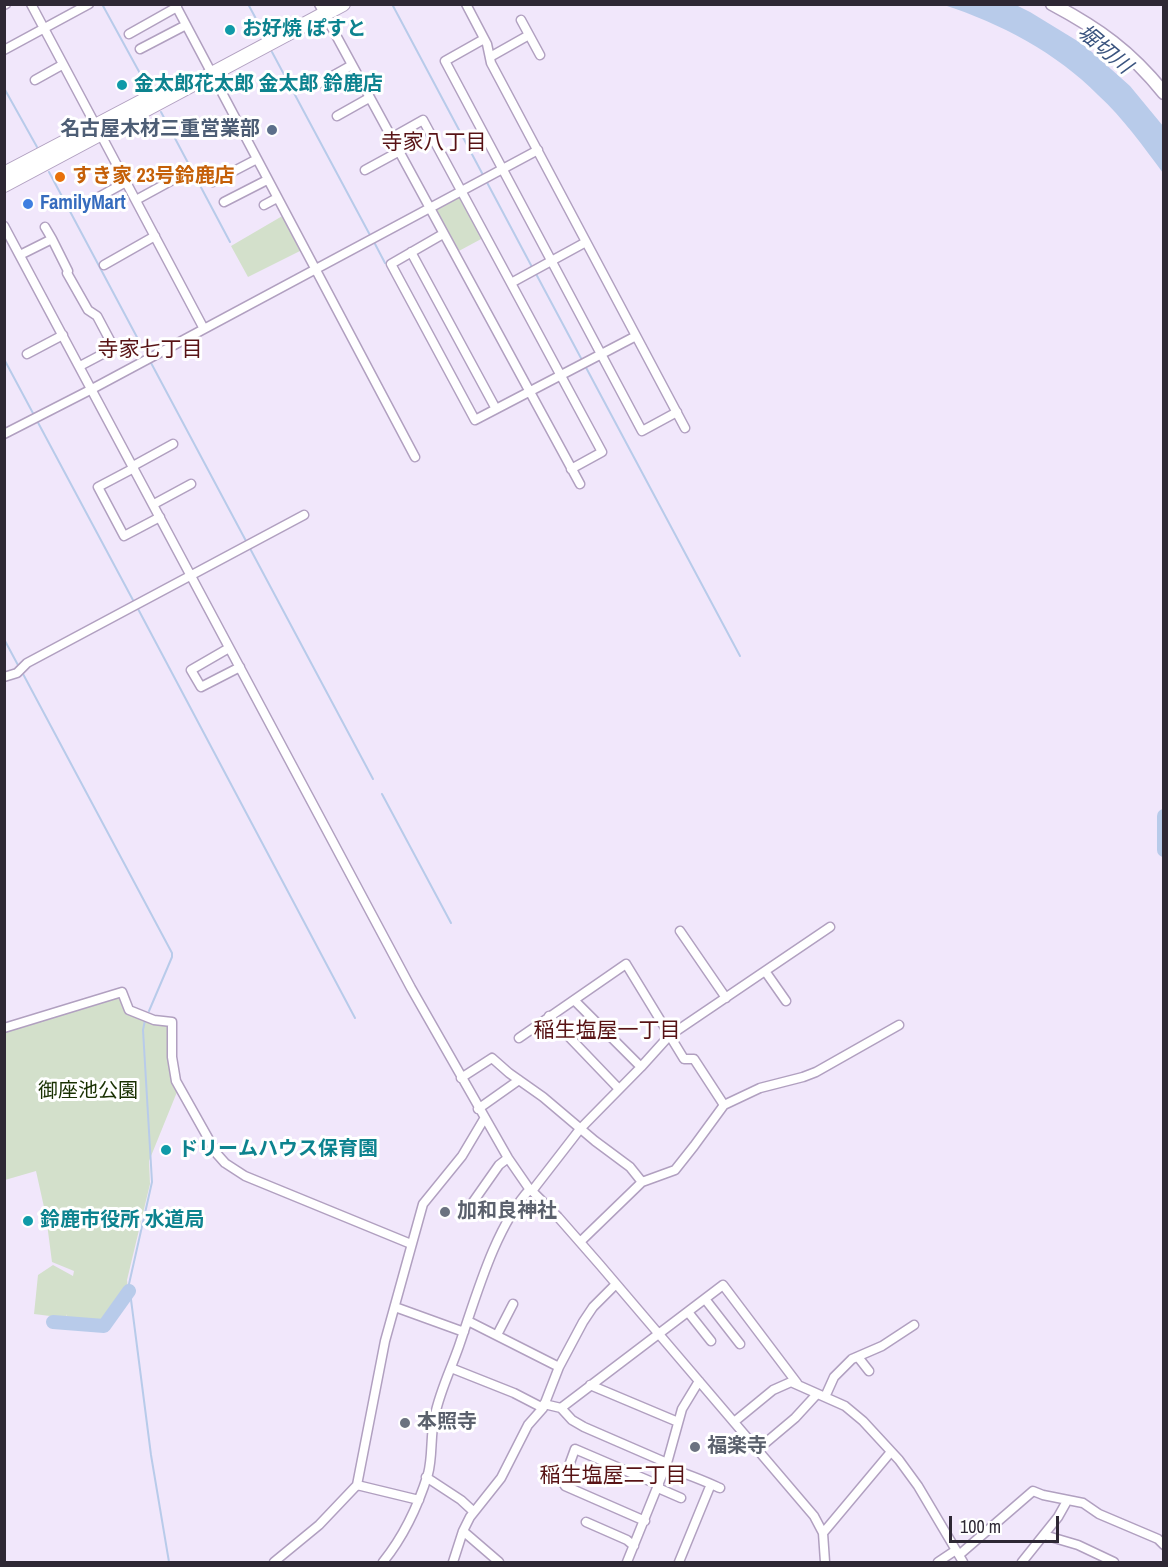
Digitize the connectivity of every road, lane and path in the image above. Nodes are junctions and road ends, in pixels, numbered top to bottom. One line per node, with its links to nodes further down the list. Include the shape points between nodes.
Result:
1 (31, 4): 10 (street)
2 (89, 4): 10 (street)
3 (343, 4): 7 (highway)
4 (466, 4): 13 (street)
5 (1052, 4): 23 (main road, via 1120,46)
6 (176, 6): 9 (street); 11 (street)
7 (322, 7): 19 (street); 20 (highway)
8 (521, 20): 12 (street)
9 (186, 25): 14 (street); 20 (street)
10 (44, 29): 15 (street); 18 (street)
11 (129, 34)
12 (530, 35): 16 (street); 17 (street)
13 (484, 39): 17 (street); 31 (street, via 445,61)
14 (140, 49)
15 (4, 50)
16 (540, 55)
17 (490, 57): 28 (street)
18 (62, 65): 21 (street); 26 (street)
19 (352, 65): 22 (street); 24 (street)
20 (210, 70): 26 (highway); 30 (street)
21 (34, 80)
22 (318, 84)
23 (1164, 93)
24 (369, 98): 25 (street); 27 (street)
25 (337, 116)
26 (98, 130): 34 (highway); 36 (street); 38 (highway)
27 (391, 138): 29 (street); 39 (street, via 423,120)
28 (538, 150): 31 (street); 51 (street)
29 (398, 152): 32 (street); 45 (street)
30 (257, 159): 35 (street); 37 (street)
31 (503, 168): 39 (street); 56 (street)
32 (365, 170)
33 (189, 171): 42 (street)
34 (4, 174)
35 (267, 180): 41 (street); 43 (street)
36 (126, 182): 40 (street); 42 (street)
37 (213, 182)
38 (4, 185)
39 (462, 190): 45 (street); 59 (street)
40 (97, 198)
41 (277, 198): 44 (street); 58 (street)
42 (136, 200): 49 (street)
43 (224, 202)
44 (264, 205)
45 (429, 208): 48 (street); 58 (street)
46 (4, 226): 52 (street)
47 (45, 227): 50 (street)
48 (443, 234): 54 (street); 68 (street)
49 (155, 236): 57 (street); 60 (street)
50 (51, 239): 55 (street); 65 (street, via 88,310 97,315 114,348)
51 (586, 242): 56 (street); 62 (street)
52 (15, 246): 53 (street); 55 (street)
53 (4, 251)
54 (411, 252): 69 (street); 69 (street, via 391,264 475,420)
55 (20, 255): 61 (street)
56 (552, 261): 59 (street); 64 (street)
57 (104, 265)
58 (315, 268): 60 (street); 74 (street)
59 (511, 283): 66 (street)
60 (204, 329): 67 (street)
61 (63, 335): 63 (street); 65 (street)
62 (636, 336): 64 (street); 70 (street)
63 (27, 354)
64 (601, 354): 66 (street); 70 (street, via 642,431)
65 (80, 366): 67 (street)
66 (560, 375): 68 (street); 76 (street, via 602,452)
67 (92, 389): 72 (street); 75 (street)
68 (529, 392): 69 (street); 76 (street)
69 (496, 409)
70 (677, 412): 71 (street)
71 (685, 428)
72 (4, 434)
73 (173, 444): 75 (street)
74 (415, 457)
75 (133, 467): 79 (street); 81 (street, via 98,487 113,517 124,537)
76 (571, 469): 78 (street)
77 (191, 484): 79 (street)
78 (579, 484)
79 (154, 504): 81 (street)
80 (304, 515): 82 (street)
81 (160, 517): 82 (street)
82 (192, 576): 83 (street); 85 (street)
83 (229, 648): 84 (street); 84 (street, via 191,670 201,687)
84 (240, 668): 98 (street)
85 (4, 677)
86 (830, 927): 88 (street)
87 (680, 931): 89 (street)
88 (765, 971): 89 (street); 91 (street)
89 (726, 998): 95 (street)
90 (574, 1000): 92 (street); 95 (street, via 626,964); 97 (street)
91 (786, 1001)
92 (549, 1016): 96 (street); 100 (street)
93 (899, 1025): 101 (street, via 816,1072 760,1088)
94 (4, 1029): 110 (street, via 122,992 129,1010 172,1022 176,1081 225,1163 245,1176)
95 (669, 1036): 97 (street); 101 (street, via 684,1059 694,1059)
96 (519, 1038)
97 (641, 1067): 100 (street)
98 (461, 1078): 99 (street, via 492,1058); 102 (street)
99 (519, 1080): 102 (street); 104 (street)
100 (619, 1089): 104 (street)
101 (724, 1105): 106 (street, via 675,1170)
102 (478, 1109): 103 (street)
103 (484, 1119): 105 (street); 110 (street, via 462,1156 423,1204)
104 (580, 1129): 106 (street, via 630,1167); 107 (street)
105 (508, 1158): 107 (street); 108 (street)
106 (642, 1182): 109 (street)
107 (531, 1190): 109 (street); 116 (street, via 521,1199 499,1239)
108 (473, 1202)
109 (580, 1242): 111 (street)
110 (411, 1244): 114 (street)
111 (616, 1284): 119 (street); 124 (street, via 593,1307)
112 (705, 1299): 115 (street); 122 (street); 128 (street, via 723,1285)
113 (513, 1304): 120 (street)
114 (395, 1307): 118 (street); 140 (street)
115 (688, 1312): 119 (street); 121 (street)
116 (468, 1321): 118 (street); 120 (street)
117 (914, 1325): 123 (street)
118 (464, 1332): 125 (street)
119 (658, 1334): 127 (street); 129 (street)
120 (497, 1335): 124 (street)
121 (711, 1341)
122 (740, 1344)
123 (858, 1357): 126 (street); 130 (street, via 834,1377)
124 (559, 1367): 131 (street)
125 (451, 1368): 131 (street); 138 (street, via 434,1417)
126 (869, 1371)
127 (699, 1381): 133 (street, via 684,1403); 134 (street)
128 (797, 1383): 130 (street); 134 (street, via 772,1389)
129 (590, 1385): 132 (street); 133 (street)
130 (821, 1395): 135 (street); 136 (street, via 854,1413)
131 (543, 1406): 132 (street); 146 (street, via 528,1425 501,1478)
132 (561, 1408): 137 (street, via 584,1427)
133 (678, 1422): 137 (street)
134 (734, 1422): 135 (street)
135 (757, 1450): 150 (street, via 814,1516)
136 (890, 1453): 150 (street); 154 (street, via 918,1486)
137 (666, 1465): 139 (street, via 681,1475); 141 (street)
138 (426, 1477): 144 (street); 146 (street)
139 (711, 1484): 142 (street); 160 (street)
140 (357, 1485): 144 (street); 156 (street, via 319,1525)
141 (659, 1486): 143 (street); 147 (street); 147 (street, via 575,1449 562,1482 565,1486)
142 (720, 1488)
143 (681, 1498)
144 (419, 1500): 157 (street, via 409,1524)
145 (1067, 1501): 151 (street); 153 (street, via 1083,1503); 154 (street, via 1033,1491)
146 (474, 1512): 149 (street)
147 (645, 1521): 152 (street)
148 (586, 1522): 152 (street)
149 (463, 1531): 158 (street); 159 (street)
150 (823, 1533): 161 (street)
151 (1044, 1535): 163 (street); 164 (street, via 1078,1545)
152 (634, 1545): 155 (street)
153 (1164, 1545)
154 (959, 1556): 162 (street)
155 (630, 1562)
156 (274, 1563)
157 (383, 1563)
158 (453, 1563)
159 (498, 1563)
160 (679, 1563)
161 (825, 1563)
162 (938, 1563)
163 (1022, 1563)
164 (1114, 1563)

